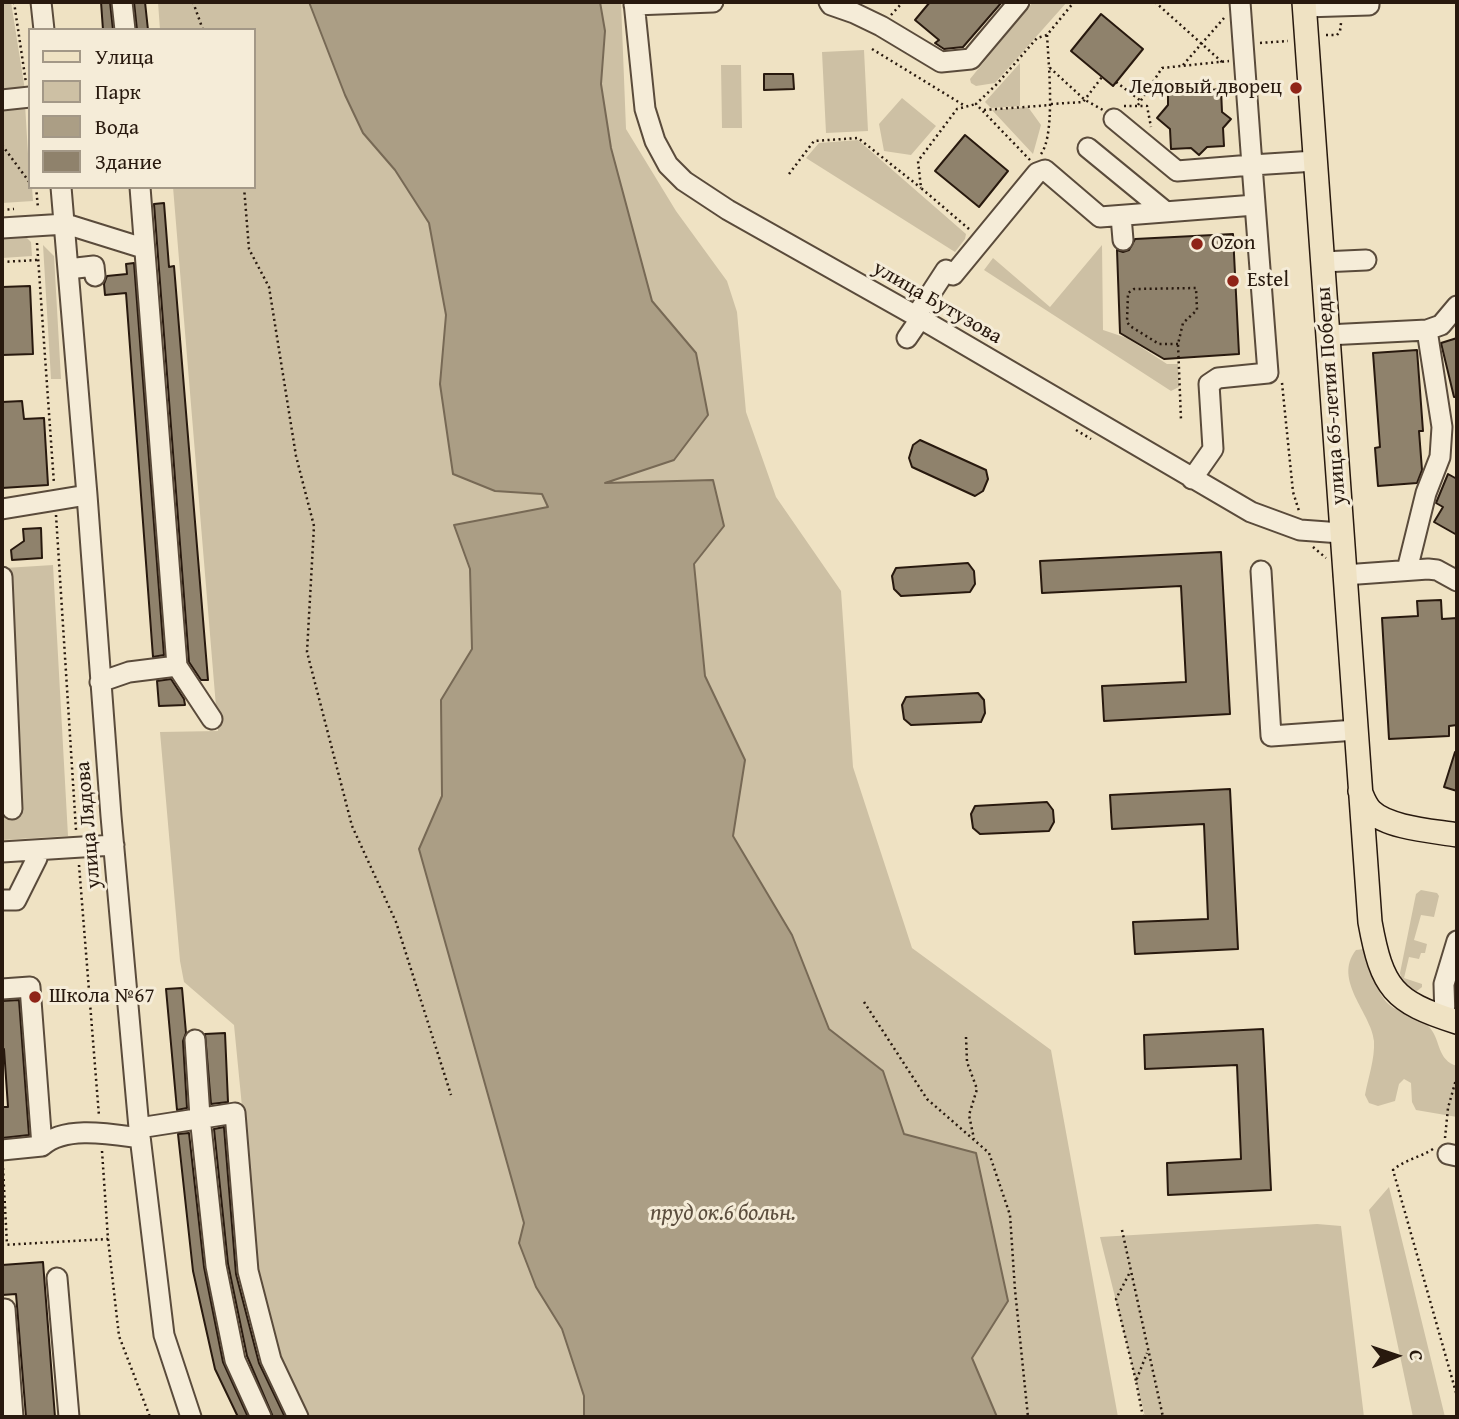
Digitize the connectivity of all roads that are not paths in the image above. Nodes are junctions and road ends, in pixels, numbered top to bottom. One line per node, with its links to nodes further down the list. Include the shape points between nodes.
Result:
1 (41, 2): 10 (street)
2 (122, 2): 11 (street)
3 (713, 2): 7 (street)
4 (830, 2): 5 (street, via 941,62 971,58)
5 (1019, 2)
6 (1369, 2): 8 (street)
7 (634, 3): 32 (street, улица Бутузова, via 645,109 668,165 728,210)
8 (1304, 4): 16 (main road, улица 65-летия Победы)
9 (1236, 6): 17 (street)
10 (44, 28)
11 (125, 28)
12 (28, 97): 13 (street)
13 (2, 100)
14 (1114, 119): 17 (street, via 1177,171)
15 (1088, 148): 21 (street)
16 (1315, 161): 17 (street); 28 (main road, улица 65-летия Победы)
17 (1251, 165): 20 (street)
18 (61, 189): 23 (street, улица Лядова)
19 (140, 189): 26 (street)
20 (1255, 205): 21 (street); 36 (street, via 1268,373 1211,381 1213,449)
21 (1166, 212): 22 (street)
22 (1121, 216): 25 (street); 32 (street, via 1100,217 1042,170 949,272)
23 (66, 224): 24 (street); 26 (street); 29 (street, улица Лядова)
24 (2, 228)
25 (1122, 240)
26 (143, 248): 45 (street)
27 (1366, 260): 28 (street)
28 (1322, 262): 34 (main road, улица 65-летия Победы)
29 (68, 269): 30 (street, via 94,267); 37 (street, улица Лядова)
30 (95, 276)
31 (1457, 306): 33 (street, via 1441,325)
32 (918, 317): 35 (street); 36 (street, улица Бутузова)
33 (1427, 330): 34 (street); 40 (street, via 1442,427 1440,457)
34 (1327, 335): 39 (main road, улица 65-летия Победы)
35 (907, 338)
36 (1192, 479): 39 (street, улица Бутузова, via 1251,512 1300,530)
37 (87, 495): 38 (street); 46 (street, улица Лядова)
38 (2, 509)
39 (1341, 533): 42 (main road, улица 65-летия Победы)
40 (1407, 570): 42 (street); 44 (street, via 1437,570)
41 (1261, 571): 48 (street, via 1271,736)
42 (1344, 575): 48 (main road, улица 65-летия Победы)
43 (2, 577): 50 (street)
44 (1457, 581)
45 (177, 666): 46 (street); 47 (street)
46 (100, 682): 52 (street, улица Лядова)
47 (212, 719)
48 (1356, 730): 49 (main road, улица 65-летия Победы)
49 (1360, 791): 51 (main road, via 1380,817); 58 (main road, улица 65-летия Победы, via 1370,922 1380,970 1407,1002)
50 (12, 808)
51 (1457, 835)
52 (114, 845): 53 (street); 61 (street, улица Лядова)
53 (37, 850): 54 (street); 55 (street, via 16,900)
54 (2, 852)
55 (2, 900)
56 (1457, 942): 58 (street, via 1444,984)
57 (2, 989): 62 (street, via 30,987)
58 (1451, 1020)
59 (195, 1040): 60 (street)
60 (200, 1117): 61 (street); 69 (street, via 218,1279 235,1360); 70 (street, via 235,1113 248,1271 271,1360)
61 (140, 1133): 62 (street, via 52,1137); 68 (street, улица Лядова, via 164,1335)
62 (42, 1146): 63 (street)
63 (2, 1150)
64 (57, 1278): 67 (street)
65 (2, 1309): 66 (street)
66 (13, 1417)
67 (69, 1417)
68 (191, 1417)
69 (261, 1417)
70 (298, 1417)

